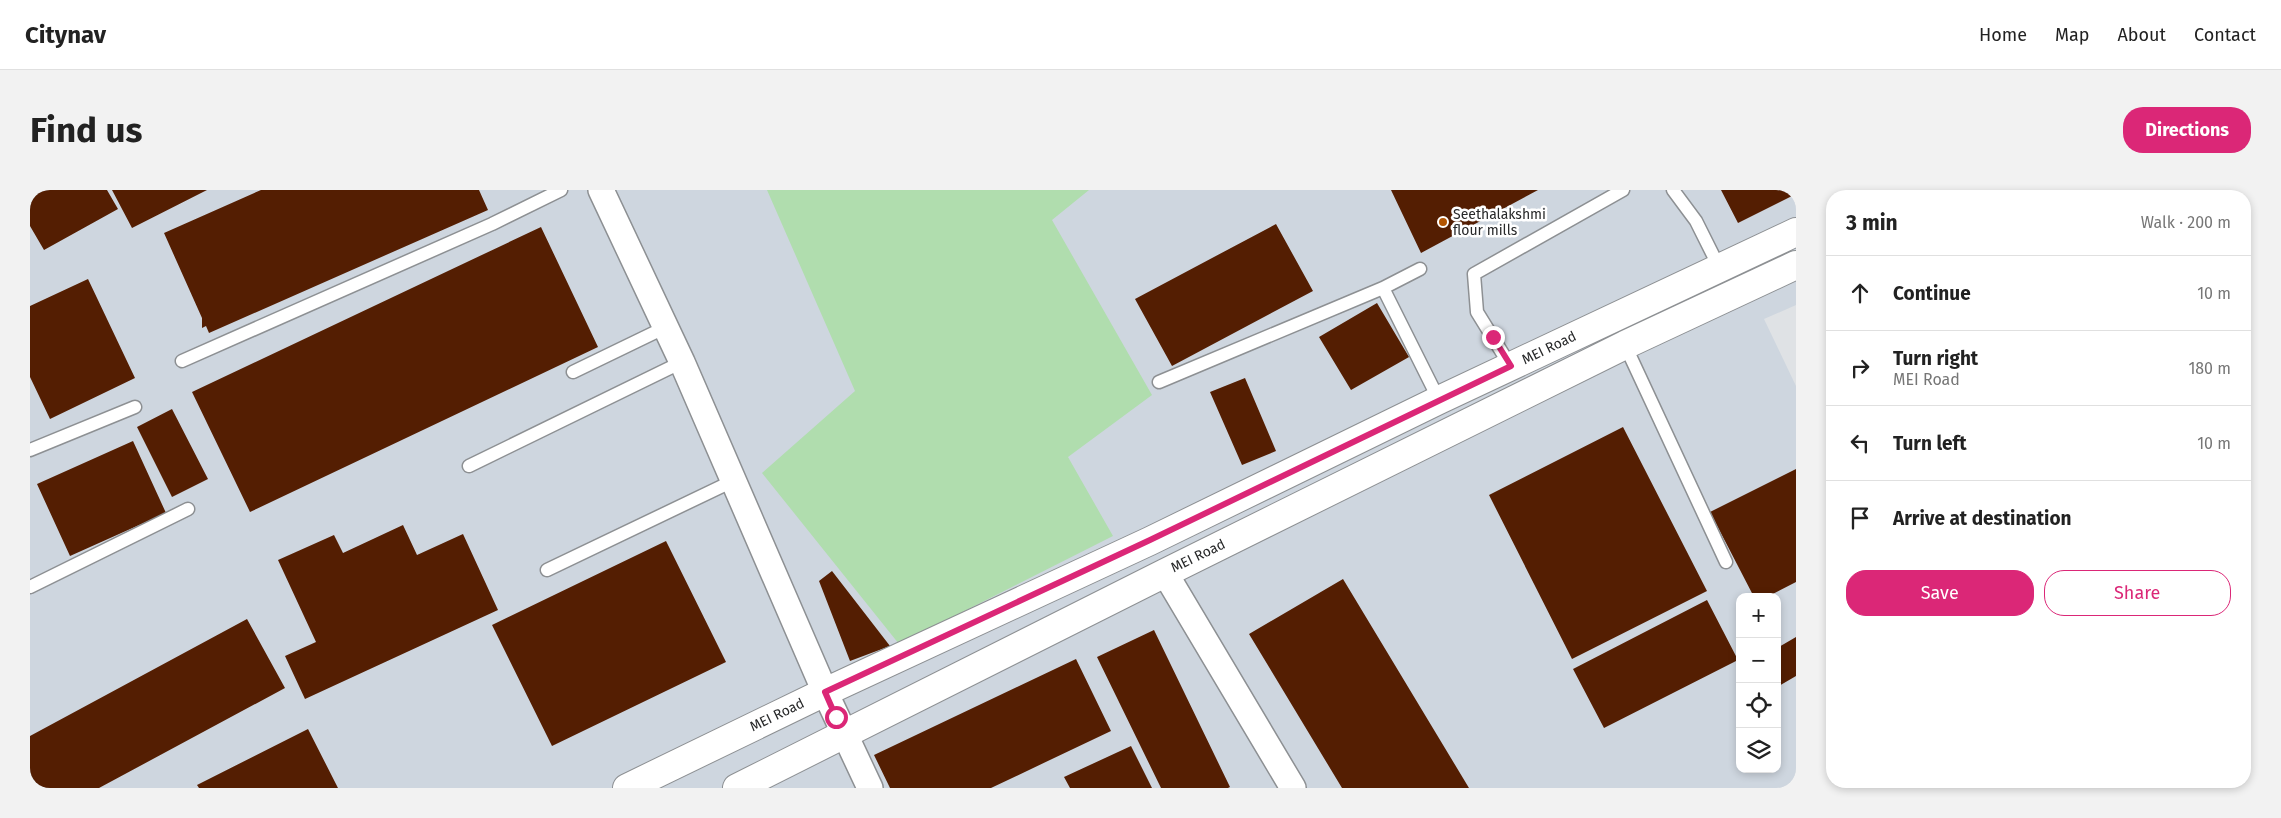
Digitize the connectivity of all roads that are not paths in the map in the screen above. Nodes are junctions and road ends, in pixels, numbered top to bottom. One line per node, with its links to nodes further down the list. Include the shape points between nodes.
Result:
1 (561, 190): 12 (lane, via 492,224)
2 (601, 190): 10 (street)
3 (1622, 190): 14 (lane, via 1474,274 1477,312)
4 (1673, 190): 8 (lane, via 1696,221)
5 (1796, 232): 8 (street, MEI Road)
6 (1796, 265): 11 (street, MEI Road)
7 (1420, 269): 9 (lane)
8 (1720, 269): 14 (street, MEI Road)
9 (1383, 288): 16 (lane); 17 (lane)
10 (666, 327): 13 (street); 15 (lane)
11 (1625, 345): 23 (lane); 25 (street, MEI Road)
12 (182, 361)
13 (682, 362): 20 (lane); 21 (street)
14 (1511, 366): 17 (street, MEI Road)
15 (573, 372)
16 (1159, 382)
17 (1439, 400): 27 (street, MEI Road)
18 (135, 407): 19 (lane)
19 (30, 450)
20 (469, 466)
21 (734, 480): 24 (lane); 27 (street)
22 (188, 509): 26 (lane)
23 (1726, 562)
24 (547, 570)
25 (1165, 573): 28 (street, MEI Road); 32 (street)
26 (30, 587)
27 (825, 692): 28 (street); 29 (street, MEI Road)
28 (845, 735): 30 (street, MEI Road); 31 (street)
29 (627, 788)
30 (737, 788)
31 (870, 788)
32 (1294, 788)

